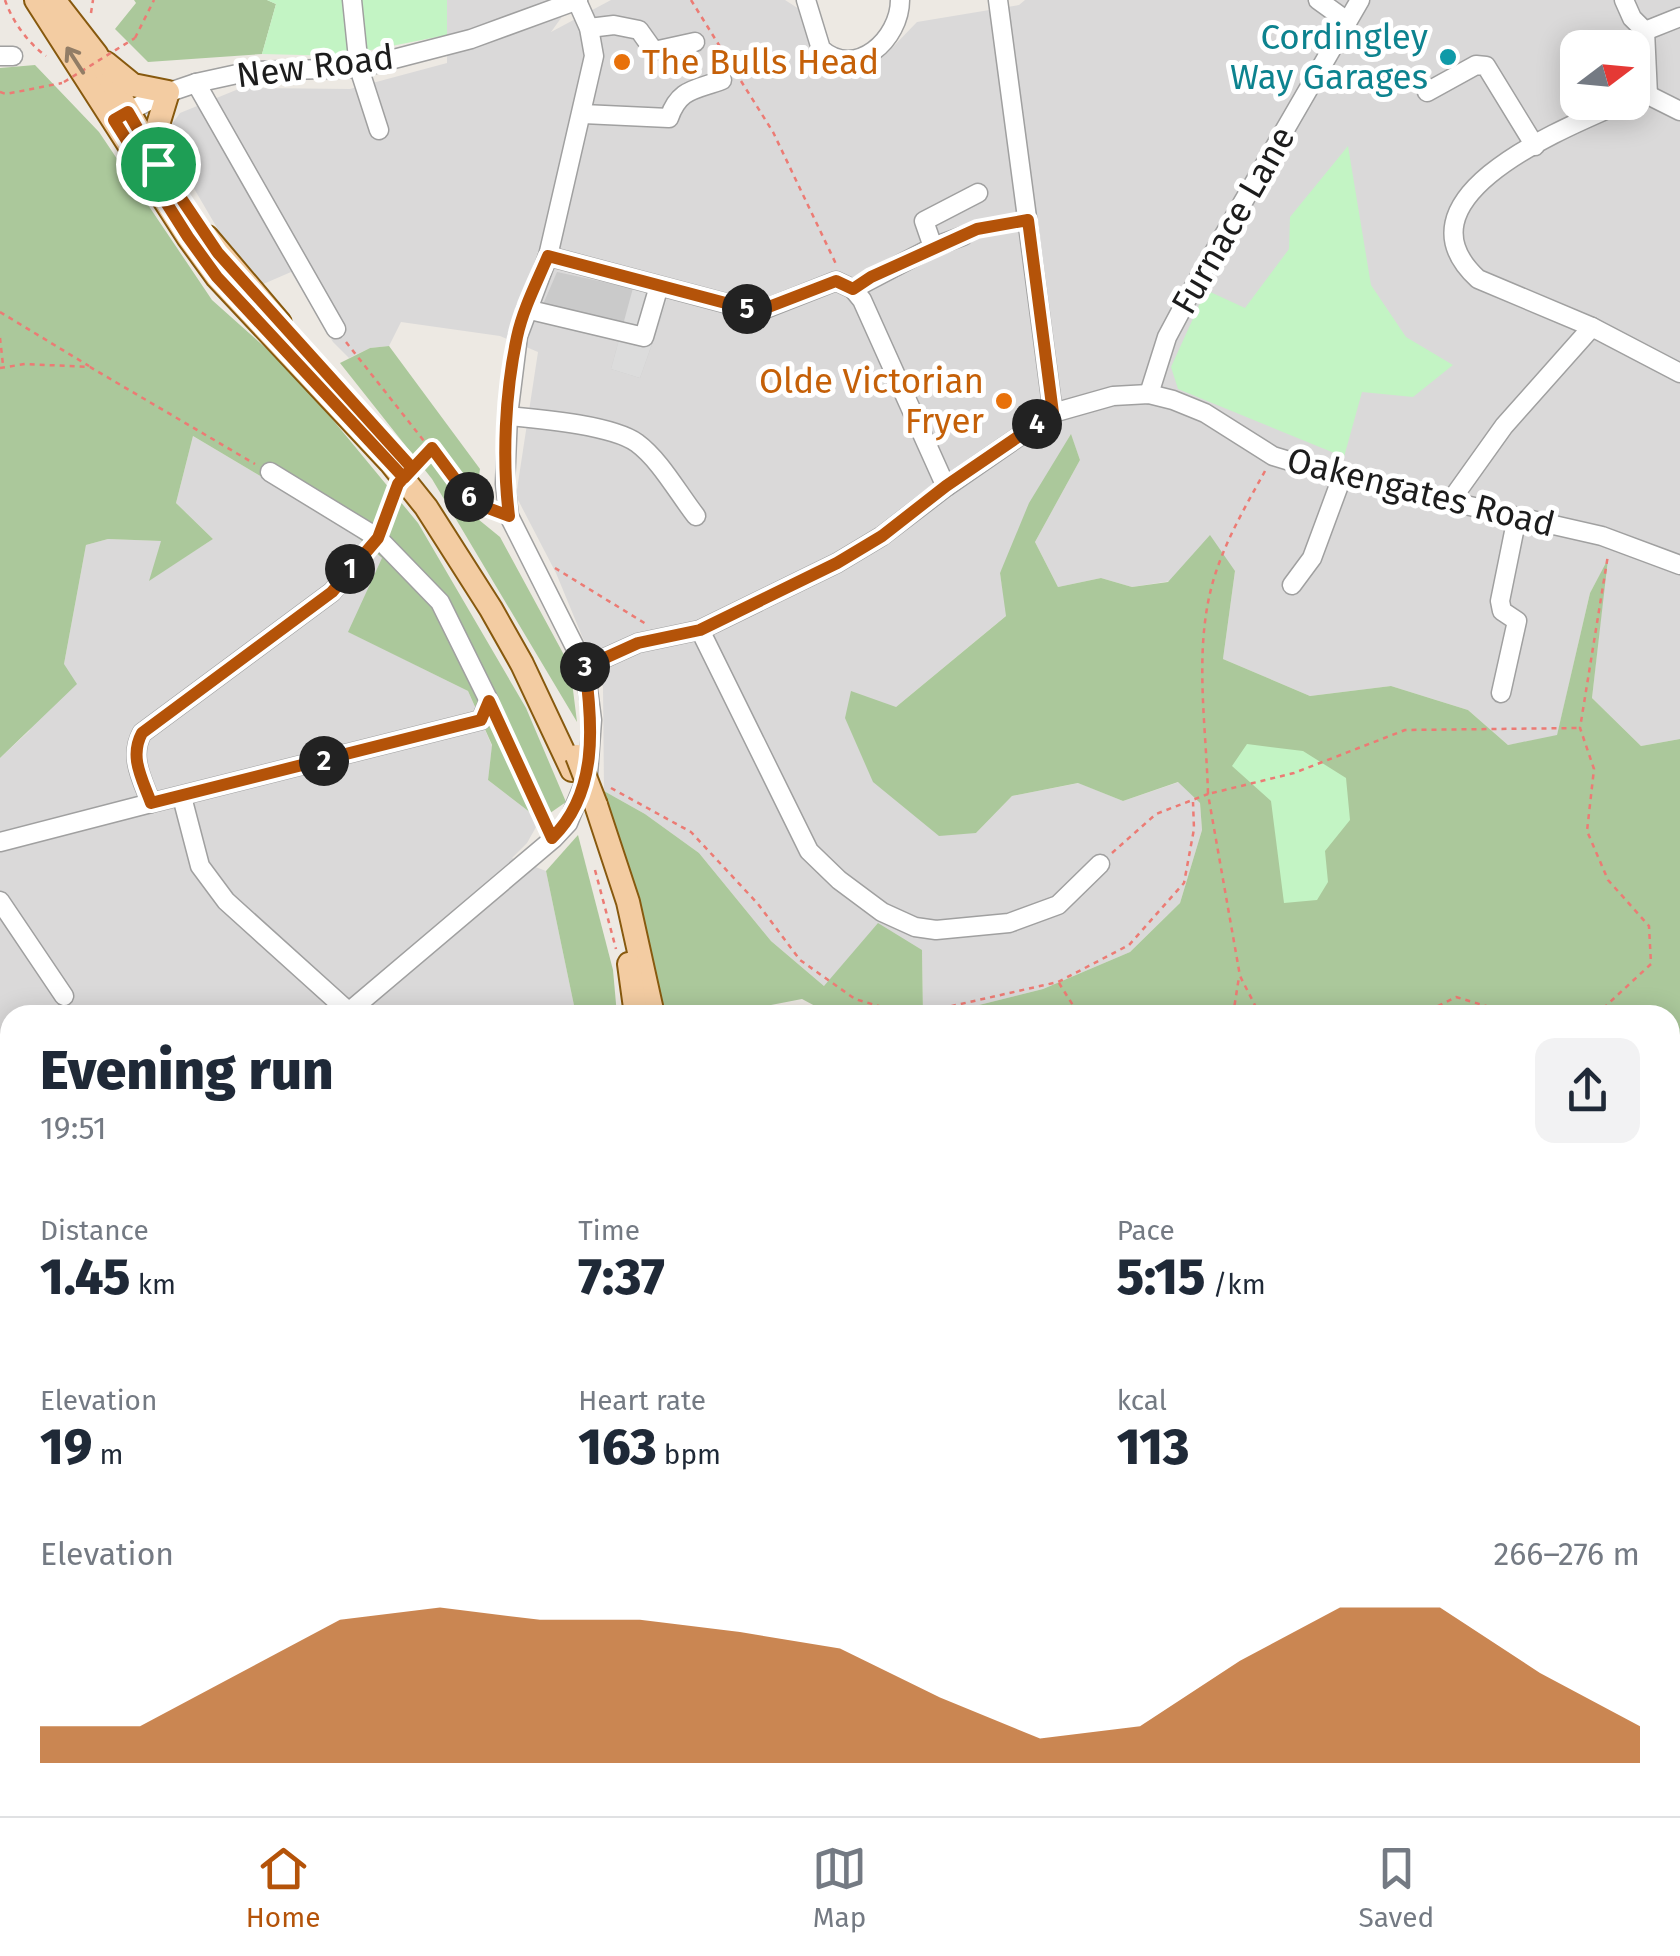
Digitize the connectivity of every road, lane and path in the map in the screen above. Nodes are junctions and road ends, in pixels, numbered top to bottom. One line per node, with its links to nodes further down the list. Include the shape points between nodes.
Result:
1 (6, 0): 22 (path)
2 (36, 0): 35 (main road, one-way to 2)
3 (54, 0): 23 (main road)
4 (154, 0): 29 (path, bridge, via 135,38 64,82)
5 (352, 0): 25 (street)
6 (578, 0): 18 (street); 25 (street, New Road, via 471,39)
7 (691, 0): 26 (path)
8 (806, 0): 9 (street, via 821,48 852,62 893,29)
9 (900, 0)
10 (998, 0): 41 (street)
11 (1318, 0): 17 (street)
12 (1360, 0): 17 (street, Furnace Lane)
13 (1624, 0): 19 (street)
14 (91, 1): 16 (path)
15 (1680, 17): 20 (street)
16 (90, 18)
17 (1347, 21): 55 (street, Furnace Lane, via 1191,292)
18 (589, 28): 21 (street, via 639,30 654,51); 34 (street, via 594,56)
19 (1643, 30)
20 (1647, 30)
21 (695, 42)
22 (19, 50): 24 (path)
23 (96, 54): 30 (main road, via 132,85); 35 (main road)
24 (56, 64)
25 (359, 68): 27 (street, New Road, via 251,72); 37 (street)
26 (727, 73): 34 (street, via 680,95 669,118)
27 (196, 83): 30 (street, New Road); 50 (street)
28 (742, 83): 45 (path, via 773,132)
29 (0, 92)
30 (168, 92): 35 (street, New Road); 39 (main road)
31 (1427, 92): 38 (street, via 1486,66)
32 (1650, 100): 33 (street)
33 (1680, 111)
34 (582, 114): 44 (street)
35 (121, 116): 39 (main road); 61 (main road, via 217,277)
36 (1587, 120): 38 (street)
37 (379, 130)
38 (1534, 146): 49 (street, via 1471,188 1455,216 1458,252 1478,279)
39 (158, 164): 61 (main road, via 218,253)
40 (978, 193): 43 (street, via 924,221)
41 (1028, 220): 42 (path); 56 (street)
42 (964, 236): 43 (street)
43 (933, 247): 45 (street)
44 (548, 256): 46 (street); 47 (street)
45 (844, 285): 46 (street, via 752,310); 63 (street, via 862,300)
46 (659, 286): 47 (street, via 644,336)
47 (526, 310): 57 (street)
48 (0, 312): 52 (path)
49 (1592, 327): 54 (street); 64 (street, via 1504,426)
50 (336, 330): 58 (path)
51 (0, 338): 53 (path)
52 (90, 367): 53 (path); 60 (path)
53 (2, 368)
54 (1680, 373)
55 (1149, 394): 56 (street, Oakengates Road, via 1113,396); 59 (street, Oakengates Road, via 1205,413)
56 (1053, 413): 63 (street, Oakengates Road)
57 (508, 416): 65 (street); 66 (street, via 637,443)
58 (432, 448): 61 (path); 65 (path, via 472,502)
59 (1273, 456): 62 (street, Oakengates Road); 81 (path, via 1216,571 1204,631)
60 (270, 472): 68 (street)
61 (408, 473): 68 (path); 80 (main road, via 499,600 556,707)
62 (1342, 477): 64 (street, Oakengates Road); 73 (street, via 1312,558)
63 (946, 486): 75 (street, Oakengates Road, via 837,563)
64 (1449, 503): 67 (street, Oakengates Road)
65 (509, 516): 76 (street)
66 (696, 516)
67 (1517, 517): 69 (street, Oakengates Road); 77 (street, via 1500,601 1518,622)
68 (378, 538): 78 (street, via 440,602)
69 (1610, 539): 72 (street, Oakengates Road); 79 (path)
70 (356, 562): 84 (street, via 332,592 142,733 134,747 136,763)
71 (545, 562): 74 (path)
72 (1680, 565)
73 (1292, 585)
74 (646, 624)
75 (700, 630): 76 (street, Oakengates Road, via 638,643); 88 (street, via 809,851 882,912 936,930 1009,924 1058,905)
76 (585, 667): 80 (street, via 592,720)
77 (1501, 693)
78 (489, 701): 82 (street, via 481,720); 86 (path)
79 (1580, 728): 81 (path, via 1405,730 1294,773); 104 (path, via 1594,769 1587,830 1608,880 1649,926 1651,964)
80 (579, 767): 85 (main road, bridge); 86 (street, via 568,823); 97 (path, via 691,832 800,960 856,999)
81 (1208, 794): 83 (path); 90 (path)
82 (182, 797): 84 (street); 93 (street, via 200,866 226,901)
83 (1192, 802): 88 (path, via 1156,814); 91 (path, via 1184,883 1129,945)
84 (151, 803): 87 (street)
85 (592, 811): 95 (main road); 96 (main road, via 628,902)
86 (552, 838): 94 (street)
87 (0, 842)
88 (1100, 864)
89 (0, 901): 92 (street)
90 (1240, 976): 100 (path); 101 (path)
91 (1058, 982): 98 (path); 99 (path)
92 (64, 996)
93 (338, 1005)
94 (356, 1005)
95 (634, 1005)
96 (650, 1005)
97 (877, 1005)
98 (956, 1005)
99 (1073, 1005)
100 (1235, 1005)
101 (1255, 1005)
102 (1440, 1005): 103 (path, via 1456,997)
103 (1483, 1005)
104 (1607, 1005)

